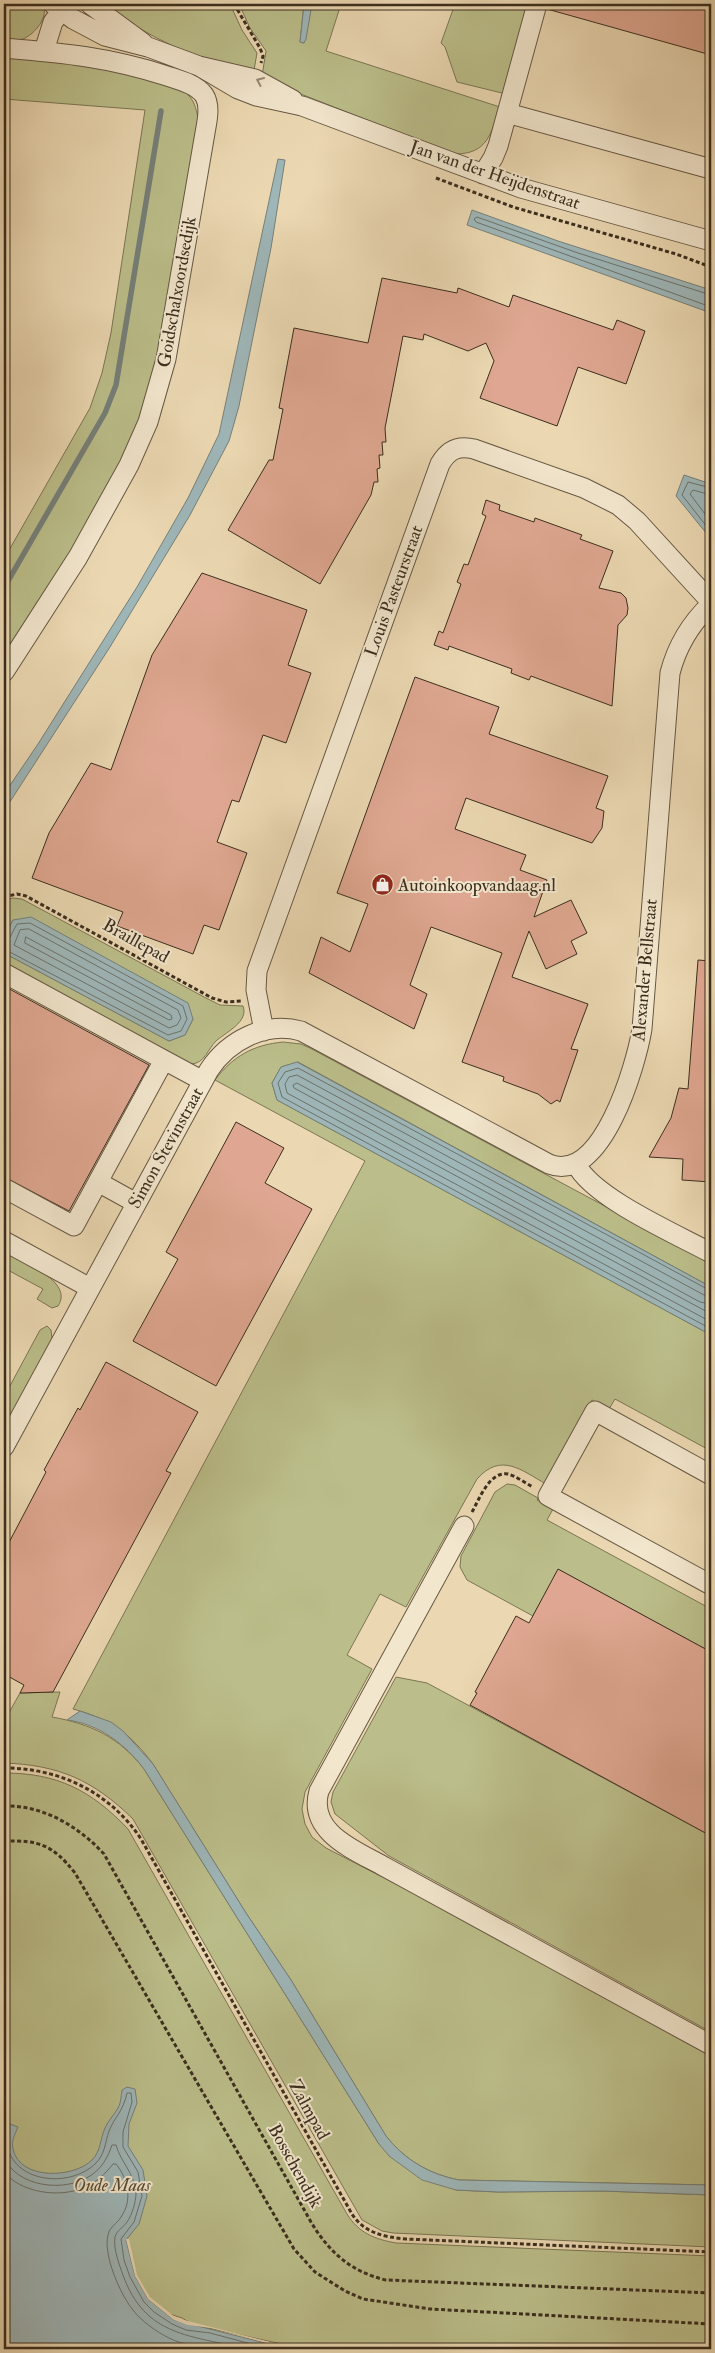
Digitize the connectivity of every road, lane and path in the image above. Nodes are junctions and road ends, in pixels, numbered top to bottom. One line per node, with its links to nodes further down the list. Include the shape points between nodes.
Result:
1 (90, 4): 5 (street, Jan van der Heijdenstraat)
2 (234, 4): 9 (path, via 262,54)
3 (537, 4): 11 (street)
4 (61, 6): 5 (street, Jan van der Heijdenstraat, via 105,36); 7 (street, via 48,33)
5 (148, 47): 8 (street, Jan van der Heijdenstraat)
6 (4, 48): 7 (street, Goidschalxoordsedijk)
7 (44, 51): 16 (street, Goidschalxoordsedijk, via 108,59 186,83 203,94 207,115 166,359 148,422 130,465 78,557)
8 (199, 66): 9 (street, Jan van der Heijdenstraat); 10 (street, Jan van der Heijdenstraat, via 249,94)
9 (255, 79): 10 (street, Jan van der Heijdenstraat, one-way to 9)
10 (302, 106): 13 (street, Jan van der Heijdenstraat)
11 (507, 113): 12 (street); 13 (street, via 495,154)
12 (711, 169)
13 (482, 174): 14 (street, Jan van der Heijdenstraat)
14 (711, 243)
15 (711, 603): 19 (street, Louis Pasteurstraat, via 637,521 606,498 474,449 459,448 447,454 440,464 259,965 256,980); 23 (street, Alexander Bellstraat, via 682,641 669,682 643,1019 636,1057 619,1104 605,1130 590,1153)
16 (4, 672)
17 (4, 896): 19 (path, Braillepad, via 26,896 217,1000)
18 (4, 973): 21 (street)
19 (258, 999): 20 (street, Louis Pasteurstraat)
20 (264, 1031): 22 (street, Simon Stevinstraat, via 245,1037 224,1050); 23 (street, via 289,1030 307,1034 549,1164 561,1167)
21 (164, 1060): 22 (street); 24 (street)
22 (203, 1081): 26 (street, Simon Stevinstraat)
23 (576, 1164): 28 (street, via 584,1177 604,1195)
24 (98, 1182): 25 (street, via 74,1226); 26 (street)
25 (5, 1192)
26 (136, 1204): 29 (street, Simon Stevinstraat)
27 (4, 1241): 29 (street)
28 (711, 1253)
29 (90, 1288): 30 (street)
30 (4, 1447)
31 (711, 1475): 32 (street, via 595,1411)
32 (548, 1496): 33 (path, via 513,1476 499,1475 487,1485); 34 (street)
33 (464, 1526): 38 (street, via 319,1791 316,1807 321,1823 340,1841 385,1868)
34 (711, 1585)
35 (4, 1768): 39 (path, Zalmpad, via 39,1770 75,1782 103,1799 131,1825 352,2214 365,2227 384,2236 406,2238)
36 (4, 1806): 40 (path, Bosschendijk, via 52,1815 75,1828 104,1854 311,2222 327,2246 345,2263 365,2274 386,2280)
37 (4, 1841): 41 (path, via 27,1841 46,1846 61,1856 75,1873 294,2249 315,2272 363,2299 430,2309)
38 (711, 2045)
39 (711, 2252)
40 (711, 2292)
41 (711, 2324)

